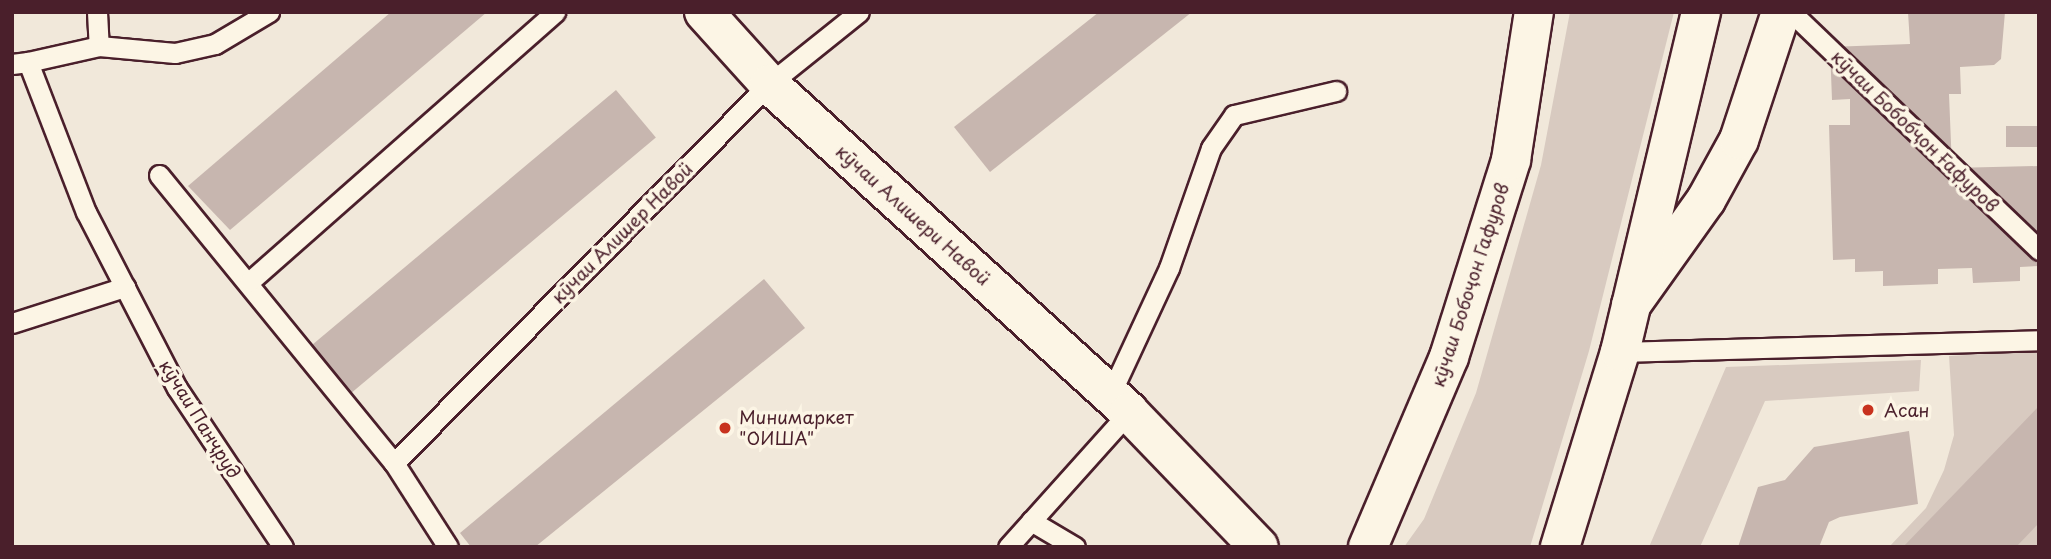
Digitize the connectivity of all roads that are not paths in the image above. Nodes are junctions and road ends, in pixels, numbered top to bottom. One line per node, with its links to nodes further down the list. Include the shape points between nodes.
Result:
1 (97, 12): 10 (lane)
2 (269, 12): 10 (lane, via 215,44 175,53)
3 (555, 12): 16 (lane)
4 (704, 12): 12 (main road, кӯчаи Алишери Навоӣ)
5 (859, 12): 12 (lane, кӯчаи Алишер Навоӣ)
6 (1534, 12): 30 (main road, кӯчаи Бобоҷон Гафуров, via 1511,160 1449,357)
7 (1701, 12): 18 (main road)
8 (1781, 12): 18 (main road, via 1739,140 1706,200)
9 (1791, 12): 15 (lane, кӯчаи Бобобҷон Ғафуров)
10 (99, 46): 11 (lane)
11 (20, 63): 17 (lane, кӯчаи Панҷруд)
12 (769, 84): 22 (main road, кӯчаи Алишери Навоӣ); 23 (lane, кӯчаи Алишер Навоӣ)
13 (1336, 91): 22 (lane, via 1234,115 1211,148)
14 (159, 175): 16 (lane)
15 (2039, 250)
16 (250, 281): 23 (lane)
17 (125, 287): 19 (lane); 25 (lane, кӯчаи Панҷруд, via 177,388)
18 (1631, 305): 21 (main road)
19 (12, 323)
20 (2039, 340): 21 (lane)
21 (1620, 352): 31 (main road)
22 (1120, 403): 24 (lane); 29 (main road, кӯчаи Алишери Навоӣ)
23 (394, 463): 26 (lane)
24 (1031, 521): 27 (lane); 28 (lane)
25 (283, 547)
26 (448, 547)
27 (1008, 547)
28 (1075, 547)
29 (1259, 547)
30 (1368, 547)
31 (1560, 547)

